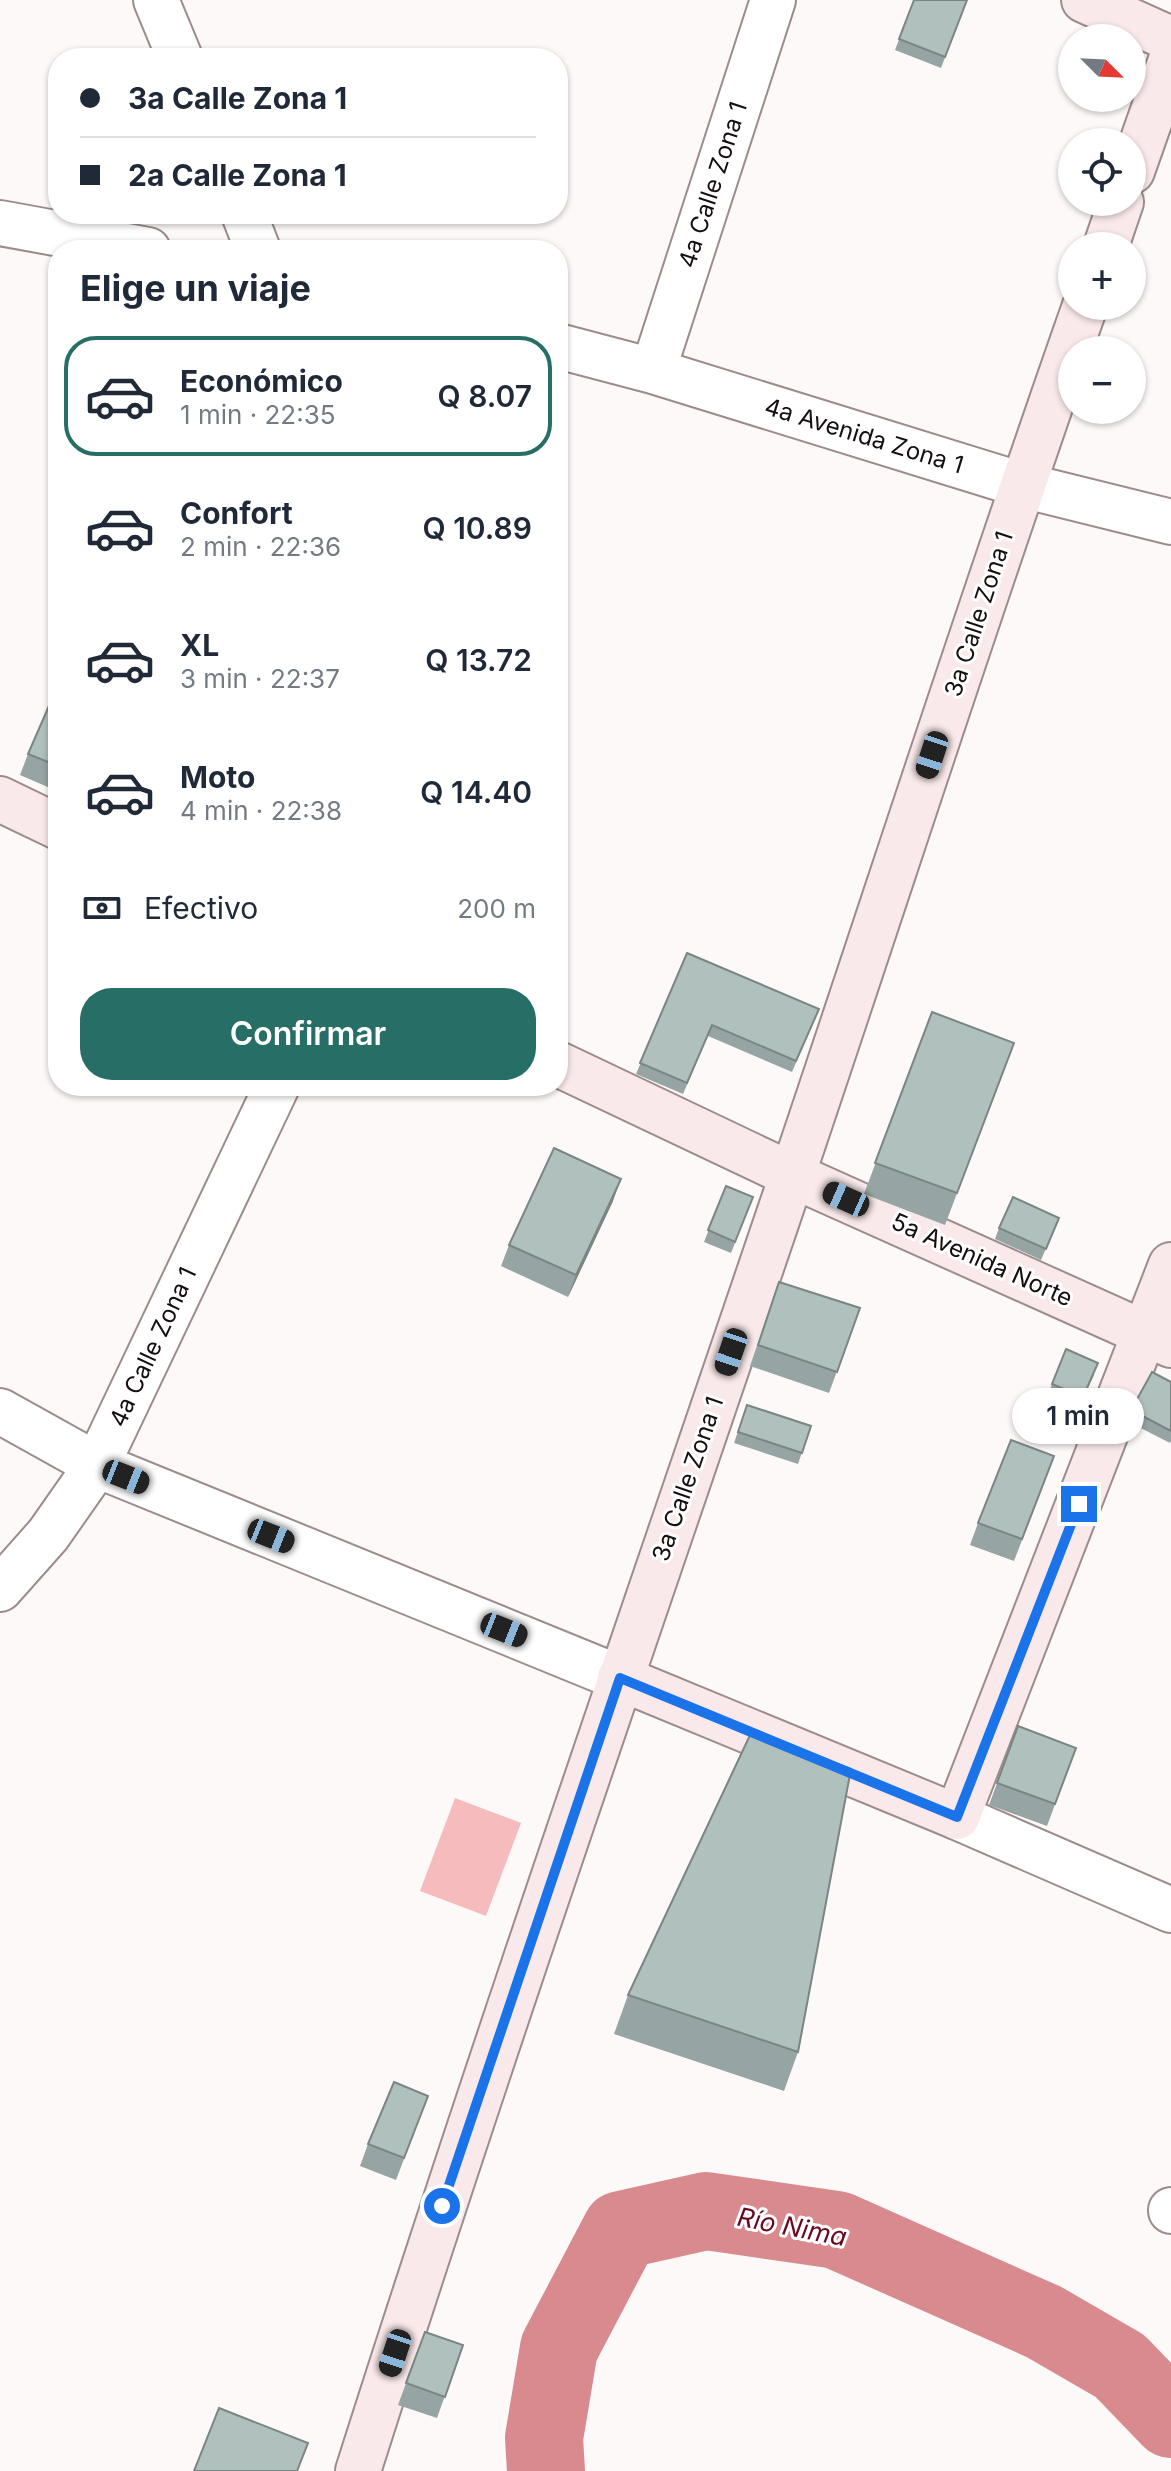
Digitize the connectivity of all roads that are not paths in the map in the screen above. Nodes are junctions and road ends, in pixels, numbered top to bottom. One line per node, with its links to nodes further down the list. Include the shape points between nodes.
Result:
1 (156, 0): 5 (street)
2 (773, 0): 12 (street, 4a Calle Zona 1)
3 (1084, 0): 4 (main road)
4 (1171, 39)
5 (176, 48)
6 (1171, 60): 7 (main road)
7 (1146, 131)
8 (0, 223): 9 (street)
9 (93, 240)
10 (1080, 320): 13 (main road, 3a Calle Zona 1)
11 (568, 349): 12 (street, 4a Avenida Zona 1)
12 (653, 371): 13 (street, 4a Avenida Zona 1)
13 (1022, 485): 14 (street, 4a Avenida Zona 1); 19 (main road, 3a Calle Zona 1)
14 (1171, 522)
15 (0, 799): 16 (main road)
16 (48, 822)
17 (568, 1069): 19 (main road, 5a Avenida Norte)
18 (272, 1096): 23 (street, 4a Calle Zona 1)
19 (792, 1175): 21 (main road, 5a Avenida Norte); 25 (main road, 3a Calle Zona 1)
20 (1171, 1265): 21 (main road)
21 (1158, 1339): 26 (main road)
22 (0, 1411): 23 (street)
23 (97, 1465): 24 (street, 4a Calle Zona 1, via 48,1535); 25 (street)
24 (0, 1589)
25 (620, 1678): 26 (main road); 28 (main road, 3a Calle Zona 1)
26 (957, 1817): 27 (street)
27 (1171, 1910)
28 (358, 2471)

